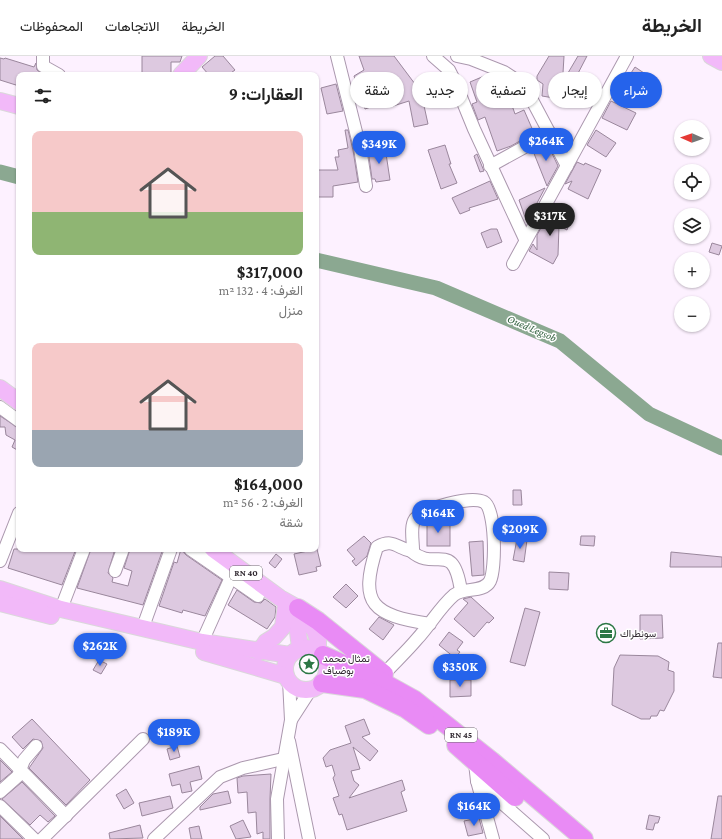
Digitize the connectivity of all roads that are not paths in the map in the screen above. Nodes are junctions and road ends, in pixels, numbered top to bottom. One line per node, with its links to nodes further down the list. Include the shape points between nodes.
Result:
1 (43, 56): 9 (street, via 43,66)
2 (199, 56): 10 (main road)
3 (337, 56): 16 (street, via 360,148)
4 (433, 56): 14 (street, via 449,70)
5 (457, 56): 13 (street, via 513,76 524,85)
6 (627, 56): 15 (street)
7 (711, 56): 8 (main road)
8 (722, 62)
9 (54, 72)
10 (184, 72)
11 (0, 101): 12 (main road)
12 (16, 105)
13 (550, 133): 14 (street); 15 (street)
14 (490, 166): 17 (street)
15 (567, 166): 17 (street)
16 (366, 186)
17 (525, 239): 18 (street)
18 (513, 264)
19 (0, 388): 20 (main road)
20 (16, 400)
21 (0, 407): 22 (street)
22 (16, 419)
23 (16, 521): 30 (street)
24 (411, 551): 34 (street, via 418,557 445,559 455,565); 34 (street, via 413,524 420,515 449,504 472,500 484,502 491,512 493,572 485,586); 39 (street, via 395,544 384,543 376,547 369,577 370,596 382,611)
25 (83, 552): 38 (street)
26 (122, 552): 31 (street)
27 (170, 552): 40 (street)
28 (196, 552): 32 (street)
29 (216, 552): 32 (main road, RN 40)
30 (0, 561)
31 (115, 572)
32 (233, 572): 35 (street); 37 (main road, RN 40); 41 (street)
33 (0, 589): 38 (main road)
34 (461, 591): 39 (street, via 455,594)
35 (258, 596)
36 (0, 603): 46 (main road, via 213,654)
37 (288, 603): 42 (main road, via 283,627); 43 (main road, RN 40, via 296,616 299,630); 44 (main road, via 315,631); 45 (highway, RN 40, via 318,622)
38 (61, 609): 40 (main road)
39 (430, 624): 45 (street)
40 (143, 627): 41 (main road)
41 (202, 642): 42 (main road)
42 (259, 652): 43 (main road)
43 (295, 652): 44 (main road, via 312,648); 46 (main road, via 285,665)
44 (320, 653): 47 (main road, via 326,660 327,672); 48 (highway, RN 45)
45 (384, 674): 48 (highway, RN 40)
46 (288, 679): 47 (main road, via 299,689); 49 (street)
47 (317, 686): 49 (street); 55 (highway, RN 45, via 365,689 383,697 426,723)
48 (415, 700): 71 (highway, RN 45)
49 (291, 720): 50 (street)
50 (288, 736): 54 (street); 68 (street)
51 (143, 739): 62 (street)
52 (36, 746): 56 (street, via 24,760)
53 (0, 749): 56 (street)
54 (283, 759): 66 (street, via 243,768 220,777); 67 (street, via 277,799)
55 (475, 763): 57 (street); 70 (highway, RN 45)
56 (20, 770): 58 (street, via 18,776); 62 (street)
57 (478, 781): 59 (street); 61 (street)
58 (0, 792)
59 (498, 799): 61 (street); 69 (street)
60 (0, 806): 64 (street)
61 (485, 810): 63 (street)
62 (66, 816): 65 (street)
63 (494, 837)
64 (34, 839)
65 (42, 839)
66 (154, 839)
67 (278, 839)
68 (308, 839)
69 (543, 839)
70 (565, 839)
71 (584, 839)

